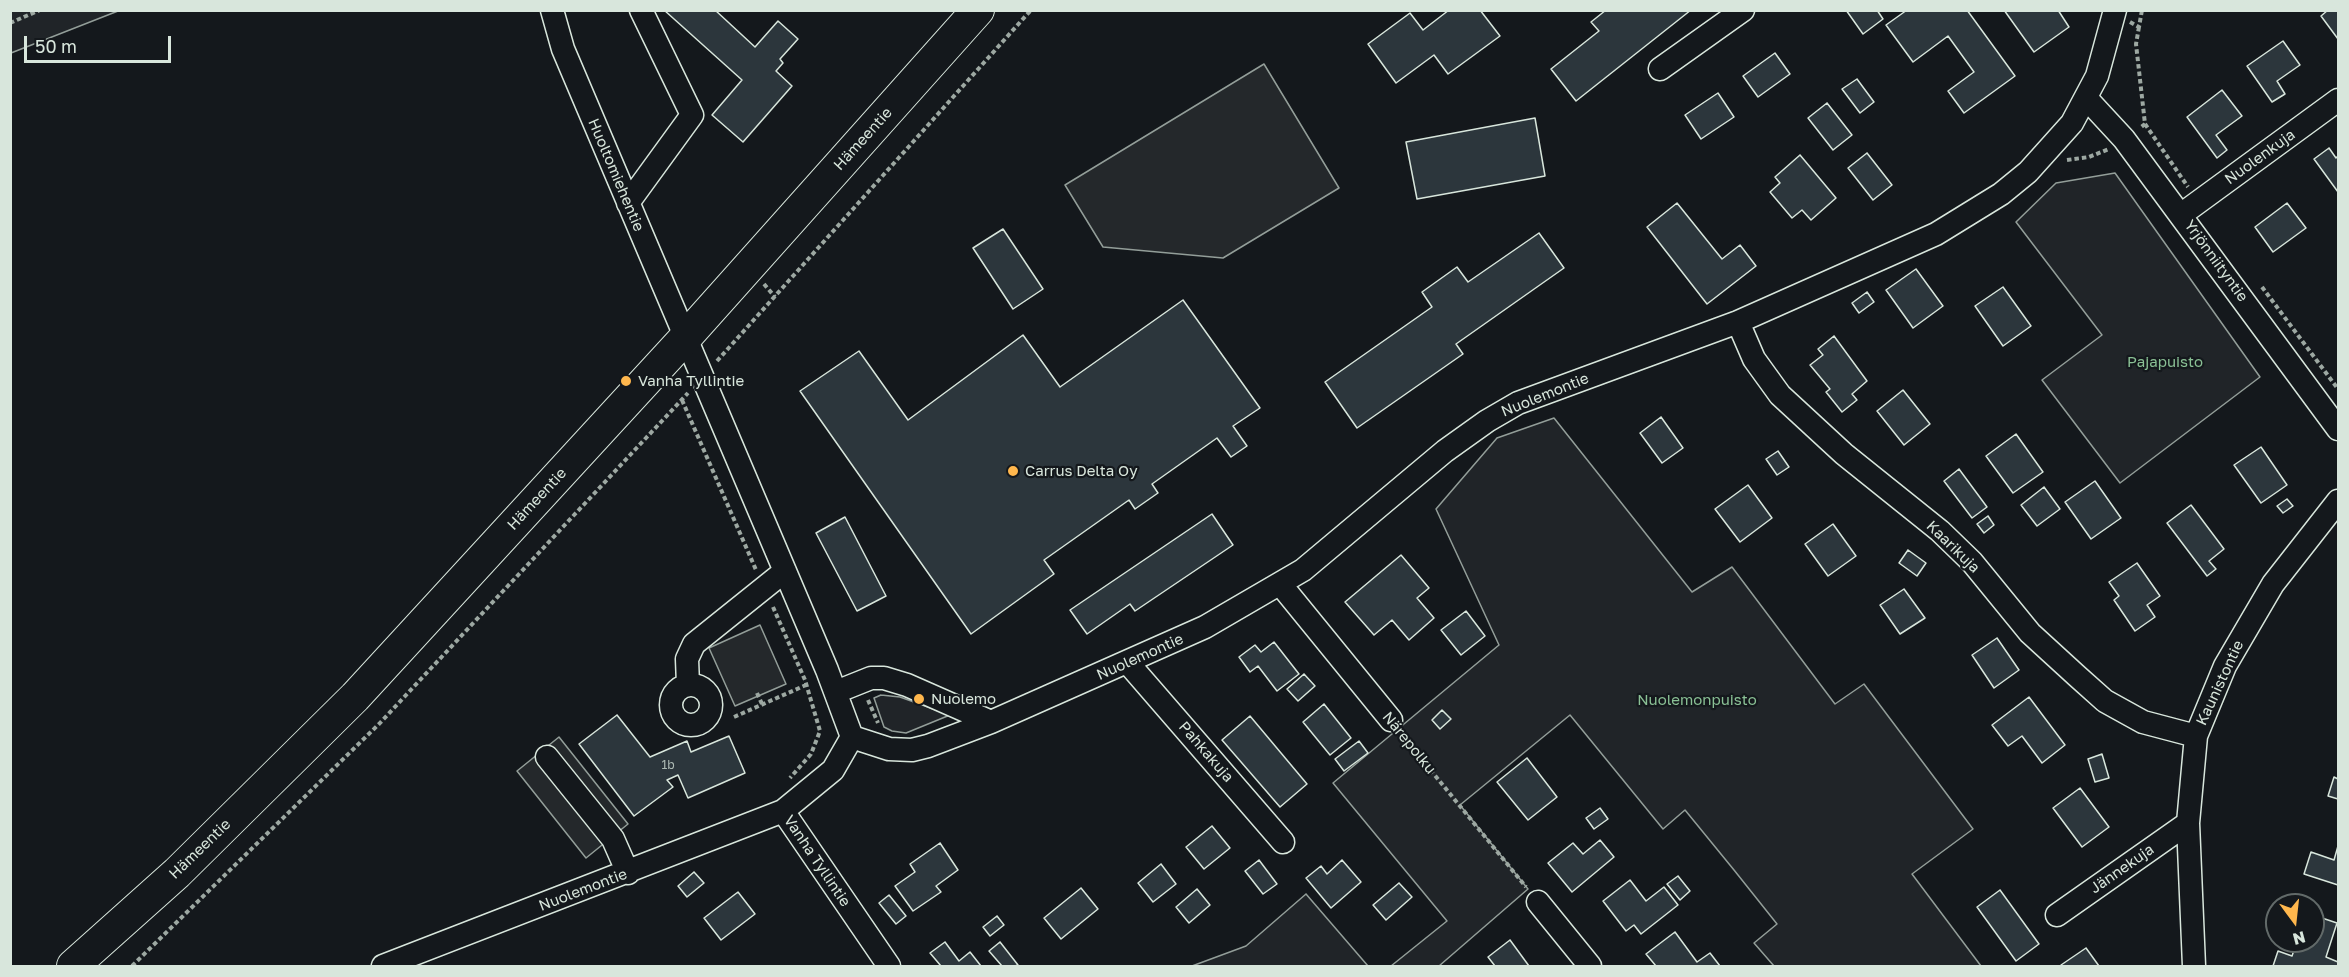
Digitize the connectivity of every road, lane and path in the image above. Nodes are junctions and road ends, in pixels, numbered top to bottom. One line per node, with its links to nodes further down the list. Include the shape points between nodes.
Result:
1 (40, 10): 8 (path)
2 (552, 10): 13 (street, Huoltomiehentie, via 563,50)
3 (641, 10): 13 (street, via 692,115)
4 (978, 10): 17 (highway, Hämeentie)
5 (1031, 10): 18 (path)
6 (1743, 10): 9 (street)
7 (2115, 10): 10 (street, Nuolemontie)
8 (10, 23)
9 (1660, 69)
10 (2087, 99): 14 (street, Yrjönniityntie); 16 (street, Nuolemontie, via 2047,154 2001,194 1936,234)
11 (2338, 100): 14 (street, Nuolenkuja)
12 (2145, 124): 14 (path)
13 (628, 203): 17 (street, Huoltomiehentie)
14 (2190, 208): 20 (street, Yrjönniityntie)
15 (2254, 277): 19 (path)
16 (1737, 322): 23 (street, Nuolemontie, via 1518,404 1487,421); 34 (street, Kaarikuja, via 1754,359 1780,395 1844,454 1940,531 1972,562 2030,633 2077,676 2105,701 2143,722)
17 (686, 337): 18 (street); 42 (highway, Hämeentie, via 355,697 177,873)
18 (703, 377): 22 (street); 43 (path, via 379,724)
19 (2338, 390)
20 (2338, 429)
21 (2338, 501): 34 (street, Kaunistontie, via 2273,584 2225,666)
22 (785, 570): 25 (street, via 694,644 687,658); 27 (street)
23 (1281, 585): 24 (street, Nuolemontie); 31 (street, Närepolku)
24 (1128, 663): 32 (street, Nuolemontie); 38 (street, Pahkakuja)
25 (688, 685)
26 (806, 685): 29 (path)
27 (836, 692): 32 (street, via 871,678 884,678); 33 (street)
28 (758, 693): 29 (path)
29 (762, 704): 30 (path)
30 (734, 717)
31 (1390, 720): 40 (path, Närepolku)
32 (991, 722): 33 (street, Nuolemontie, via 912,750 889,749)
33 (852, 736): 36 (street, Vanha Tyllintie, via 833,770)
34 (2196, 736): 37 (street, Kaunistontie)
35 (548, 757): 39 (street, via 614,839)
36 (783, 811): 39 (street, Nuolemontie); 45 (street, Vanha Tyllintie)
37 (2188, 823): 41 (street, Jännekuja); 47 (street, Kaunistontie)
38 (1283, 842)
39 (628, 873): 44 (street, Nuolemontie)
40 (1538, 902): 46 (street)
41 (2057, 915)
42 (74, 966)
43 (132, 966)
44 (383, 966)
45 (889, 966)
46 (1590, 966)
47 (2194, 966)

